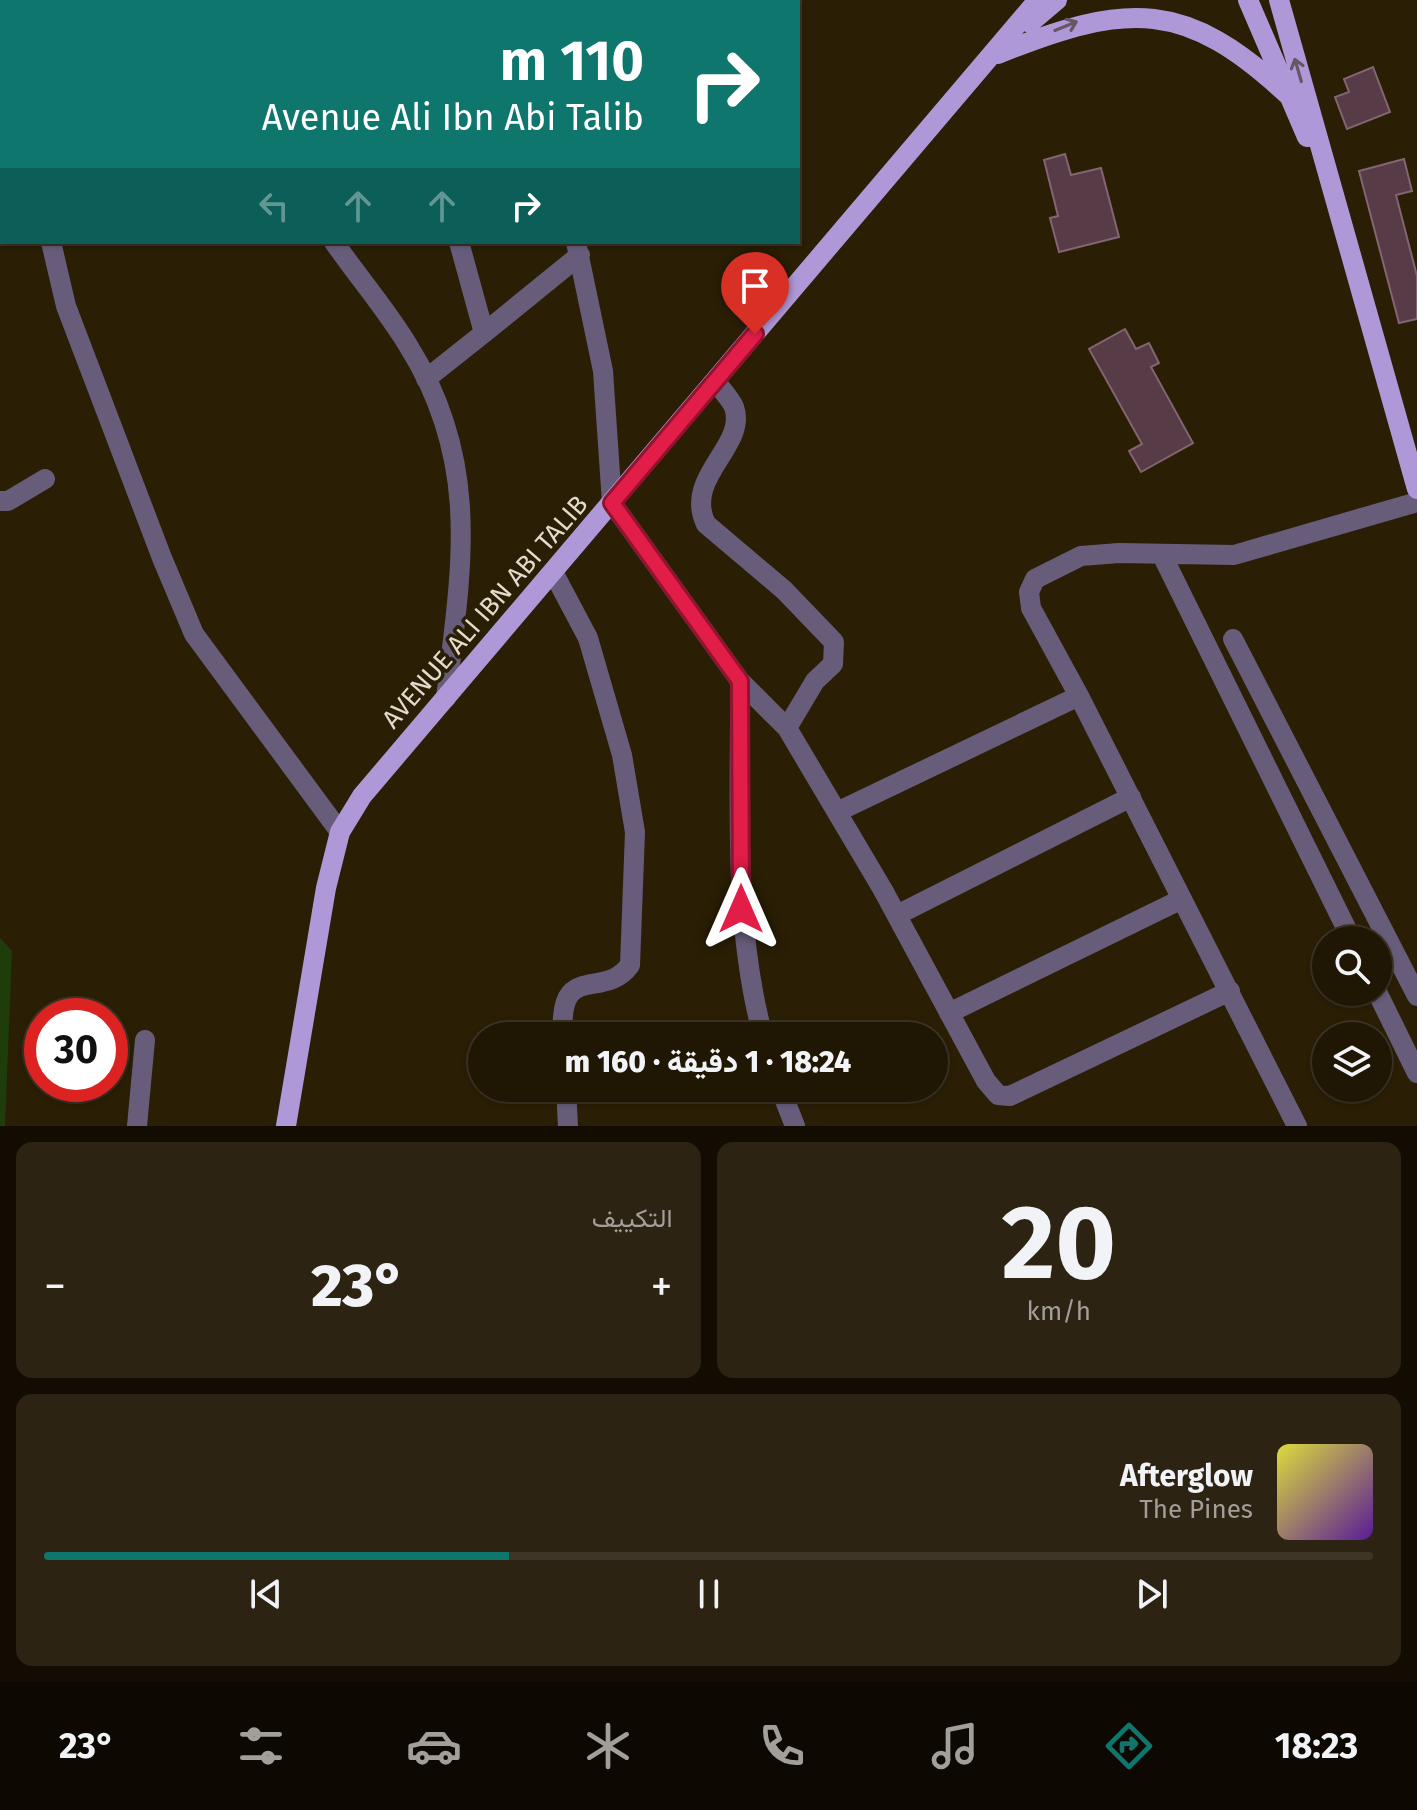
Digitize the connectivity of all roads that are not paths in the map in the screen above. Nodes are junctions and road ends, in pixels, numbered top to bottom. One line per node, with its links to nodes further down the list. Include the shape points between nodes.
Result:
1 (1038, 0): 5 (main road)
2 (1057, 0): 5 (main road)
3 (1248, 0): 6 (main road)
4 (1279, 0): 7 (main road, one-way to 4)
5 (994, 55): 6 (main road, one-way to 6, via 1110,13 1174,12 1218,30 1254,55); 14 (main road, AVENUE ALI IBN ABI TALIB)
6 (1288, 95): 7 (main road)
7 (1335, 199): 16 (main road)
8 (51, 244): 29 (street, via 66,306 194,634)
9 (335, 244): 13 (street, via 409,346)
10 (460, 244): 12 (street)
11 (578, 249): 12 (street); 19 (street, via 603,371)
12 (484, 333): 13 (street)
13 (426, 379): 25 (street, via 452,447 461,498 463,557)
14 (715, 381): 19 (main road, AVENUE ALI IBN ABI TALIB); 26 (street, via 734,407 734,425 701,492 701,514 834,642 833,664 815,681)
15 (45, 479): 17 (street)
16 (1417, 489)
17 (0, 501)
18 (1417, 502): 20 (street, via 1234,555)
19 (612, 503): 21 (main road, AVENUE ALI IBN ABI TALIB); 23 (street)
20 (1162, 555): 24 (street, via 1081,556 1035,579 1029,592 1031,608); 32 (street)
21 (553, 572): 25 (main road, AVENUE ALI IBN ABI TALIB); 37 (street, via 588,638 622,755 635,832 630,965 622,976 567,995)
22 (1233, 639): 34 (street)
23 (740, 681): 26 (street); 38 (street, via 741,909)
24 (1079, 696): 27 (street); 28 (street)
25 (446, 698): 29 (main road, AVENUE ALI IBN ABI TALIB, via 362,796)
26 (787, 728): 28 (street)
27 (1131, 797): 30 (street); 31 (street)
28 (837, 812): 31 (street)
29 (340, 832): 44 (main road, AVENUE ALI IBN ABI TALIB)
30 (1182, 899): 33 (street); 36 (street)
31 (897, 915): 36 (street)
32 (1345, 926)
33 (1230, 991): 36 (street, via 1010,1096 998,1095 986,1081); 47 (street)
34 (1417, 996)
35 (1384, 1006): 40 (street)
36 (949, 1013)
37 (562, 1022)
38 (759, 1022)
39 (145, 1040): 43 (street)
40 (1417, 1073)
41 (567, 1102): 45 (street)
42 (786, 1102): 46 (street)
43 (137, 1126)
44 (286, 1126)
45 (568, 1126)
46 (795, 1126)
47 (1297, 1126)

